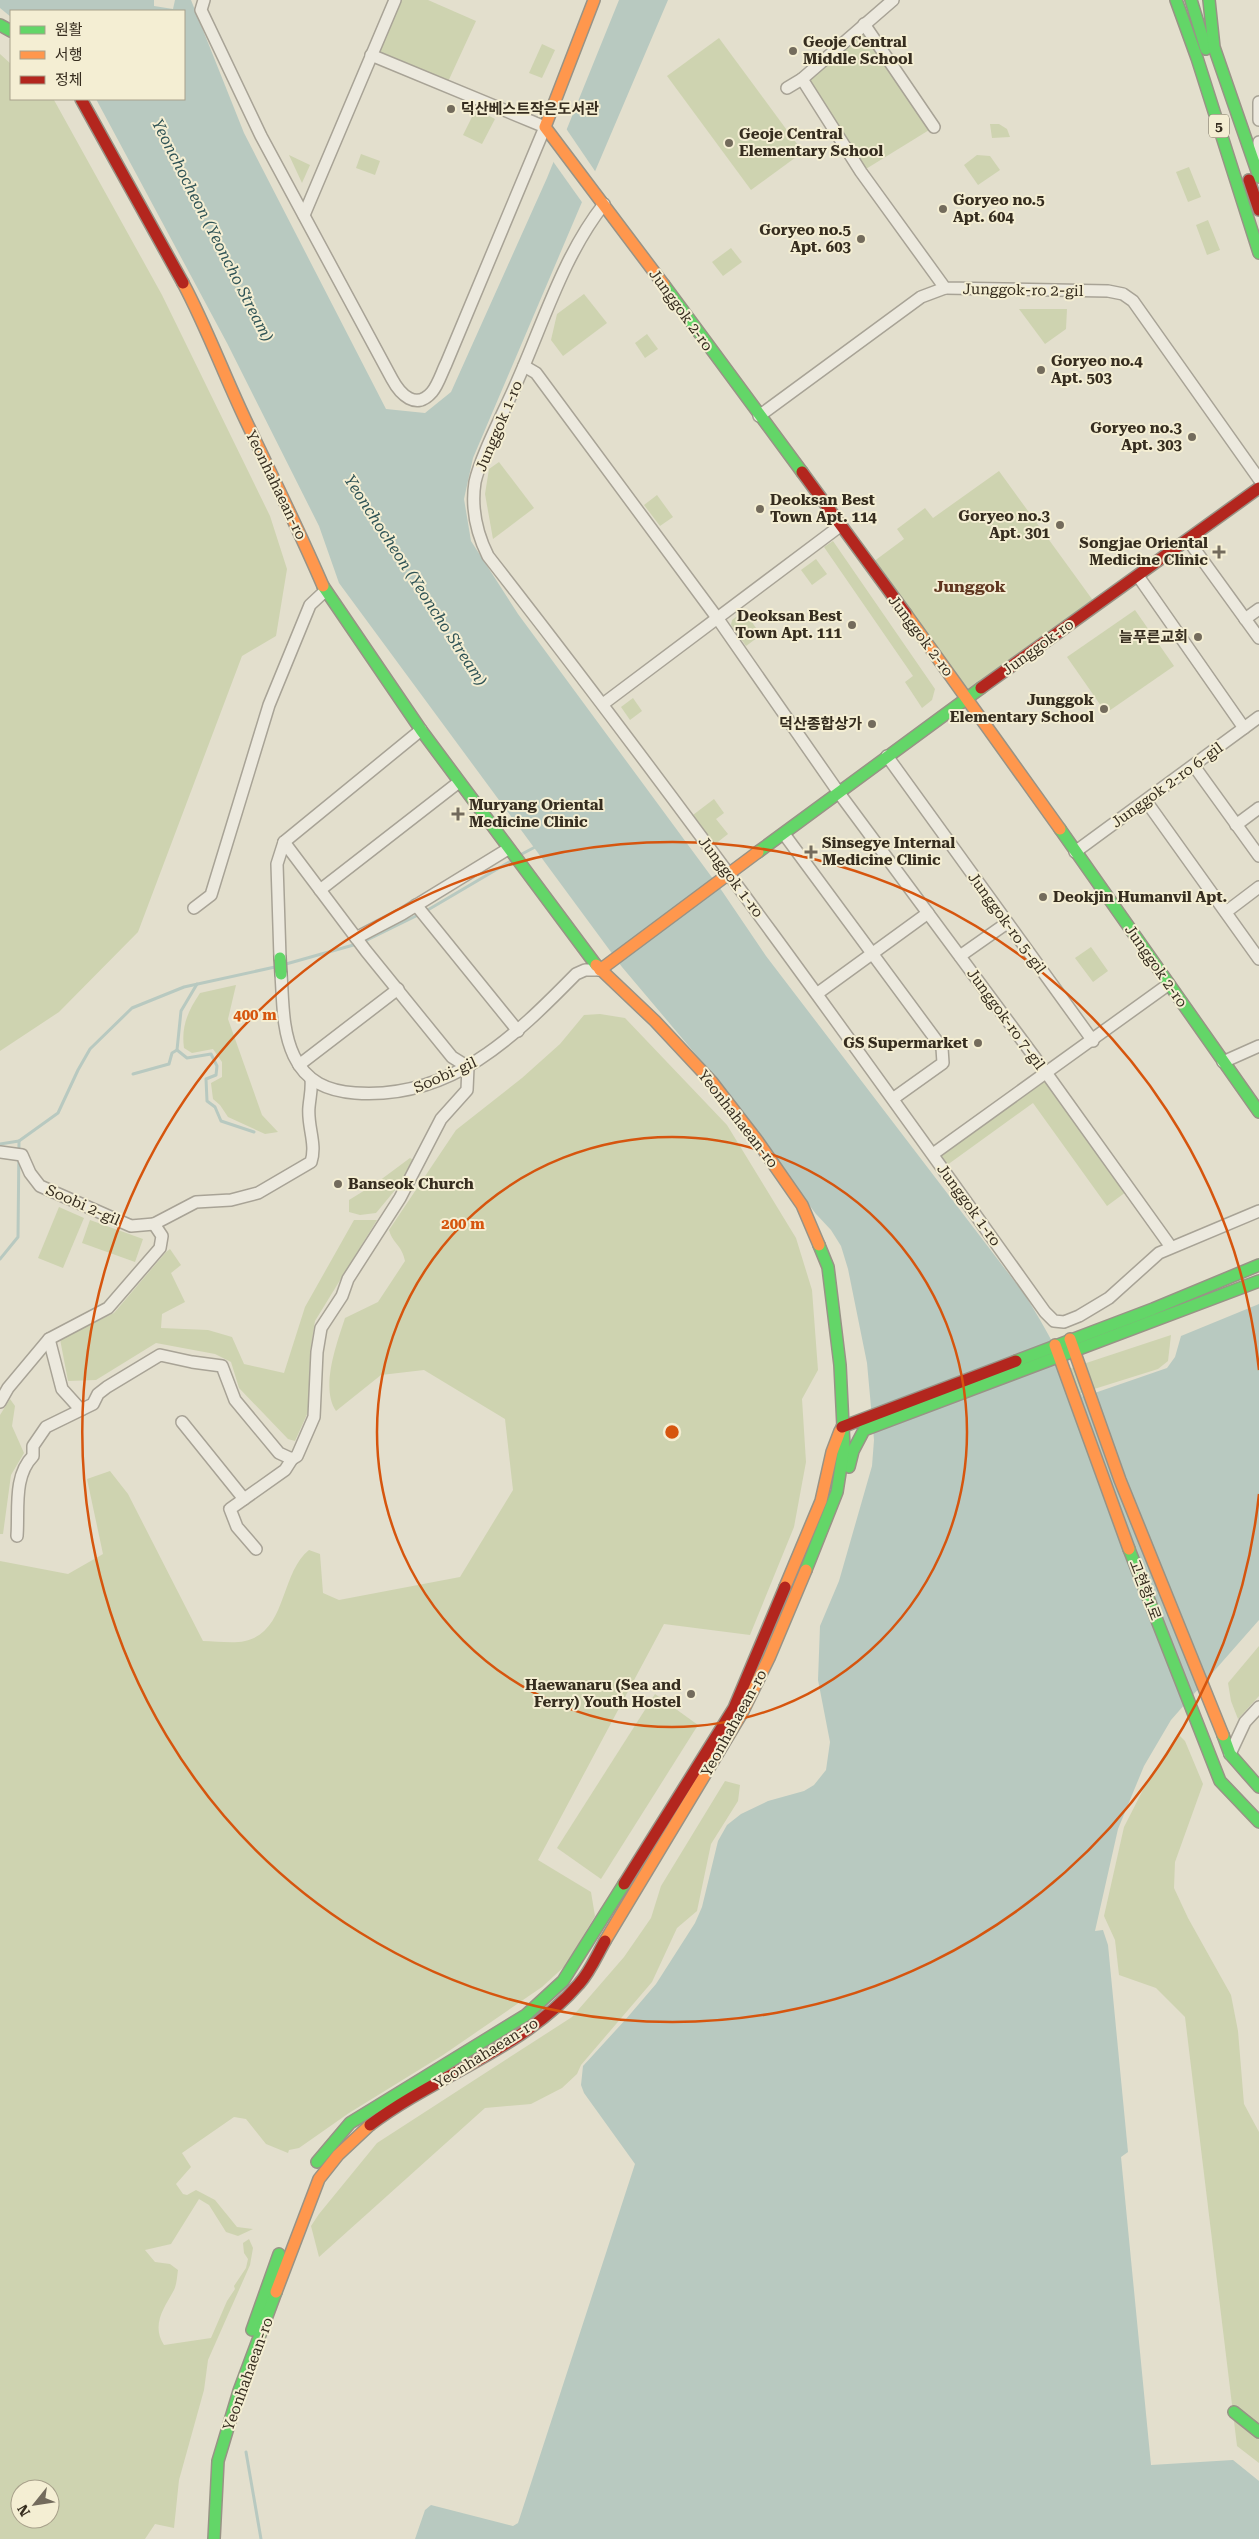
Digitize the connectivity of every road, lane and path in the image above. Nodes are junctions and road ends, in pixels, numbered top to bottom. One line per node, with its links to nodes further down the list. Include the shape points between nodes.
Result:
1 (204, 0): 23 (street, via 201,10 207,25)
2 (395, 0): 10 (street)
3 (594, 0): 17 (street)
4 (892, 0): 8 (street)
5 (1176, 0): 24 (street, 5)
6 (1191, 0): 9 (street, 5)
7 (1209, 0): 9 (street)
8 (864, 24): 11 (street); 16 (street)
9 (1210, 48): 20 (street); 22 (street, 5)
10 (371, 55): 17 (street); 23 (street)
11 (802, 79): 12 (street); 25 (street, Junggok-ro 2-gil, via 861,172)
12 (787, 88)
13 (82, 100): 33 (street, Yeonhahaean-ro, via 202,318 245,420 294,518)
14 (1259, 102): 15 (street)
15 (1259, 120)
16 (934, 127)
17 (548, 130): 21 (street, Junggok 2-ro); 23 (street, via 446,364 432,392 421,400 411,400 400,393)
18 (1259, 142): 19 (street)
19 (1259, 162)
20 (1259, 177)
21 (604, 204): 26 (street, Junggok 1-ro, via 585,228); 27 (street, Junggok 2-ro)
22 (1259, 210)
23 (304, 215)
24 (1259, 253)
25 (945, 288): 27 (street, via 921,297); 28 (street, Junggok-ro 2-gil, via 1123,294 1133,301 1160,337)
26 (524, 366): 35 (street, Junggok-ro 7-gil, via 536,373); 39 (street, Junggok 1-ro, via 475,482 479,538 488,556)
27 (759, 416): 30 (street, Junggok 2-ro)
28 (1259, 479)
29 (1259, 488): 31 (street, Junggok-ro)
30 (840, 526): 35 (street); 38 (street, Junggok 2-ro)
31 (1188, 540): 32 (street, Junggok-ro); 36 (street)
32 (1138, 576): 38 (street, Junggok-ro); 41 (street)
33 (325, 591): 42 (street, Yeonhahaean-ro); 59 (street, via 310,606 269,705 211,895)
34 (1259, 608): 36 (street)
35 (718, 619): 39 (street); 46 (street, Junggok-ro 7-gil)
36 (1245, 619): 37 (street)
37 (1259, 638)
38 (968, 698): 43 (street, Junggok-ro); 53 (street, Junggok 2-ro)
39 (604, 704): 55 (street, Junggok 1-ro)
40 (1259, 717): 41 (street, Junggok 2-ro 6-gil)
41 (1244, 728): 44 (street, Junggok 2-ro 6-gil)
42 (421, 730): 45 (street, Yeonhahaean-ro); 51 (street)
43 (887, 756): 46 (street, Junggok-ro); 62 (street, Junggok-ro 5-gil)
44 (1194, 766): 47 (street, Junggok 2-ro 6-gil); 49 (street)
45 (459, 782): 52 (street, Yeonhahaean-ro); 57 (street)
46 (839, 792): 50 (street, Junggok-ro); 61 (street, Junggok-ro 7-gil)
47 (1146, 802): 53 (street, Junggok 2-ro 6-gil); 60 (street)
48 (1259, 808): 49 (street)
49 (1236, 825): 54 (street)
50 (784, 834): 55 (street, Junggok-ro); 64 (street)
51 (284, 842): 57 (street); 75 (street, Soobi-gil, via 277,864 281,974 286,1034)
52 (508, 849): 58 (street); 67 (street, Yeonhahaean-ro)
53 (1075, 852): 68 (street, Junggok 2-ro)
54 (1259, 856)
55 (726, 877): 67 (street, Junggok-ro); 70 (street, Junggok 1-ro)
56 (1259, 887): 60 (street)
57 (320, 890): 63 (street)
58 (416, 905): 63 (street); 71 (street)
59 (194, 908)
60 (1226, 912): 66 (street)
61 (928, 913): 64 (street); 65 (street, Junggok-ro 7-gil)
62 (1007, 922): 65 (street); 72 (street, Junggok-ro 5-gil)
63 (356, 938): 69 (street)
64 (872, 954): 70 (street); 79 (street, via 942,1048 943,1063)
65 (960, 956): 77 (street, Junggok-ro 7-gil)
66 (1259, 960)
67 (605, 967): 71 (street, Soobi-gil, via 576,974); 96 (street, Yeonhahaean-ro, via 712,1082 802,1205 828,1267 840,1365)
68 (1170, 984): 72 (street); 74 (street, Junggok 2-ro)
69 (398, 989): 75 (street); 76 (street, via 452,1057)
70 (818, 993): 79 (street, Junggok 1-ro)
71 (518, 1031): 76 (street, Soobi-gil)
72 (1093, 1041): 77 (street)
73 (1259, 1046): 74 (street)
74 (1223, 1062): 80 (street, Junggok 2-ro)
75 (299, 1064): 78 (street, Soobi-gil)
76 (468, 1067): 78 (street, Soobi-gil, via 410,1091 372,1094 340,1092 322,1087); 97 (street, via 467,1090 440,1119 400,1198 321,1328 314,1417 297,1456)
77 (1047, 1074): 82 (street); 85 (street, Junggok-ro 7-gil)
78 (311, 1079): 84 (street, via 313,1092 309,1106 314,1152 311,1162 258,1193 231,1200 196,1202)
79 (894, 1098): 82 (street, Junggok 1-ro)
80 (1259, 1112)
81 (2, 1151): 84 (street, Soobi 2-gil, via 22,1155 40,1186 131,1226)
82 (933, 1154): 85 (street, Junggok 1-ro, via 1054,1321 1064,1322 1091,1310 1159,1253)
83 (1259, 1211): 85 (street, Junggok 1-ro)
84 (154, 1224): 88 (street, via 162,1236 160,1248 108,1308)
85 (1171, 1248)
86 (1259, 1265): 89 (street)
87 (1259, 1281): 91 (street)
88 (49, 1339): 93 (street); 94 (street, via 62,1389)
89 (1070, 1339): 90 (street); 91 (street, 고현항1로)
90 (1055, 1344): 92 (street, 고현항1로); 96 (street)
91 (1074, 1350): 92 (street); 103 (street, 고현항1로, via 1120,1480)
92 (1059, 1358): 98 (street, via 862,1432); 105 (street, 고현항1로, via 1120,1526 1220,1781)
93 (0, 1402)
94 (81, 1410): 97 (street, via 93,1404 107,1387 160,1355 216,1364 225,1371 235,1400 278,1453); 100 (street, via 46,1427 33,1446 33,1456 20,1474)
95 (182, 1422): 99 (street)
96 (842, 1427): 98 (street, Yeonhahaean-ro, via 844,1448); 108 (street, Yeonhahaean-ro, via 832,1452 821,1501 734,1708 563,1981 526,2016 350,2123 320,2157 299,2199 222,2412 206,2472)
97 (292, 1460): 99 (street, via 285,1470)
98 (837, 1492): 109 (street, Yeonhahaean-ro, via 742,1713 581,1982 526,2032 359,2132 332,2159 319,2179 239,2391 221,2452)
99 (244, 1499): 101 (street, via 230,1509 237,1527)
100 (17, 1536)
101 (256, 1549)
102 (1259, 1707): 103 (street, via 1245,1722)
103 (1230, 1754): 104 (street, 고현항1로)
104 (1259, 1786)
105 (1259, 1822)
106 (1234, 2412): 107 (street)
107 (1259, 2432)
108 (203, 2539)
109 (214, 2539)

